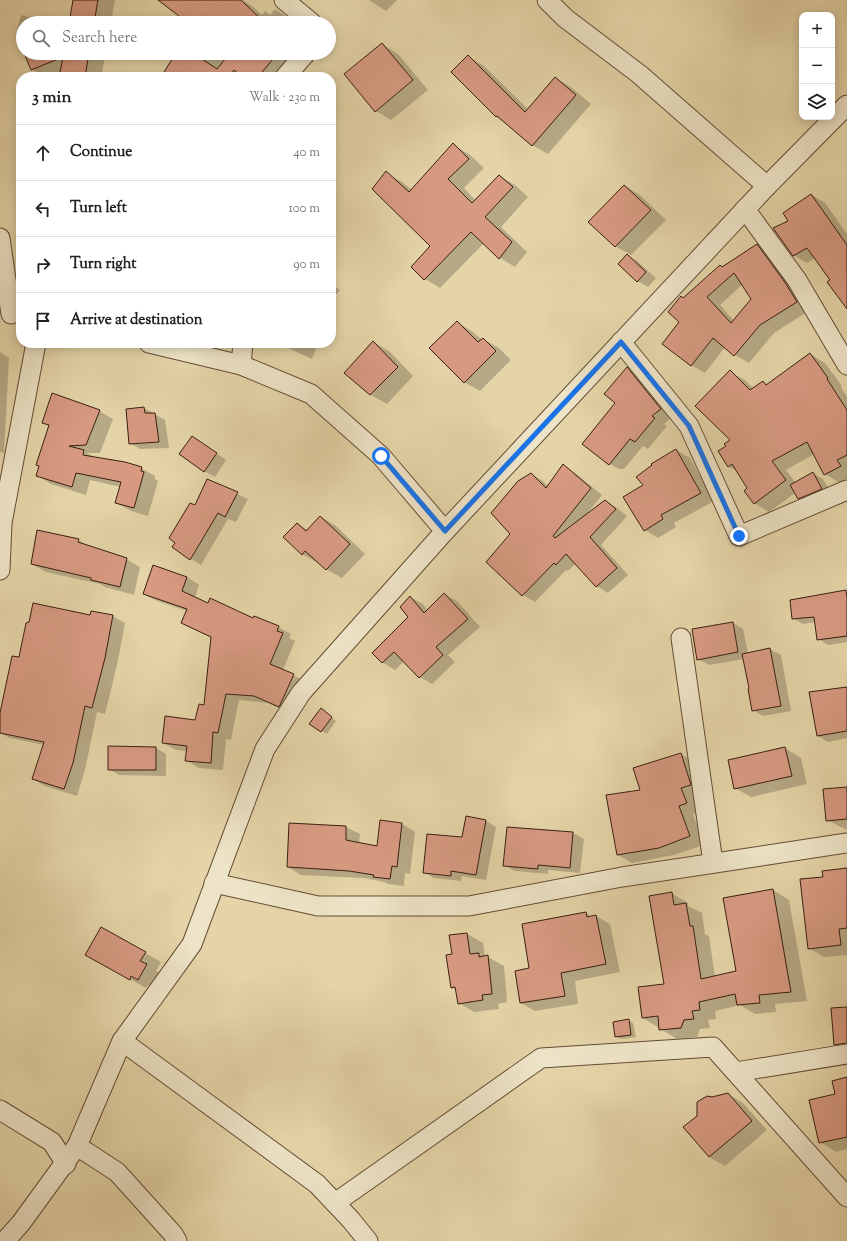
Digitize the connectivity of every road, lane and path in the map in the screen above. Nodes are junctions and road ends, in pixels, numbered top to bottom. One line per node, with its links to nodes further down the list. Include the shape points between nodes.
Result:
1 (284, 0): 3 (street)
2 (547, 0): 7 (street, via 565,18 639,74)
3 (303, 16)
4 (300, 60): 5 (street)
5 (289, 72)
6 (847, 105): 7 (street)
7 (767, 186): 8 (street)
8 (745, 209): 11 (street); 16 (street, via 797,280)
9 (0, 238): 10 (street)
10 (10, 314)
11 (621, 342): 17 (street, via 689,426 739,536); 19 (street)
12 (35, 348): 18 (street)
13 (170, 348): 15 (street)
14 (243, 348): 15 (street)
15 (241, 365): 19 (street, via 317,399 381,456)
16 (847, 365)
17 (847, 490)
18 (1, 523): 20 (street)
19 (445, 531): 24 (street, via 297,699 265,749)
20 (0, 570)
21 (681, 638): 23 (street)
22 (847, 843): 23 (street)
23 (713, 863): 24 (street, via 622,877 469,906 318,906)
24 (214, 883): 25 (street, via 192,944)
25 (122, 1041): 29 (street); 32 (street, via 317,1184)
26 (847, 1054): 27 (street)
27 (736, 1072): 31 (street); 32 (street, via 713,1047 541,1058)
28 (0, 1110): 30 (street, via 52,1142)
29 (77, 1146): 30 (street); 34 (street, via 117,1172)
30 (66, 1164): 33 (street, via 22,1223)
31 (847, 1197)
32 (335, 1203): 35 (street)
33 (5, 1241)
34 (177, 1241)
35 (368, 1241)

